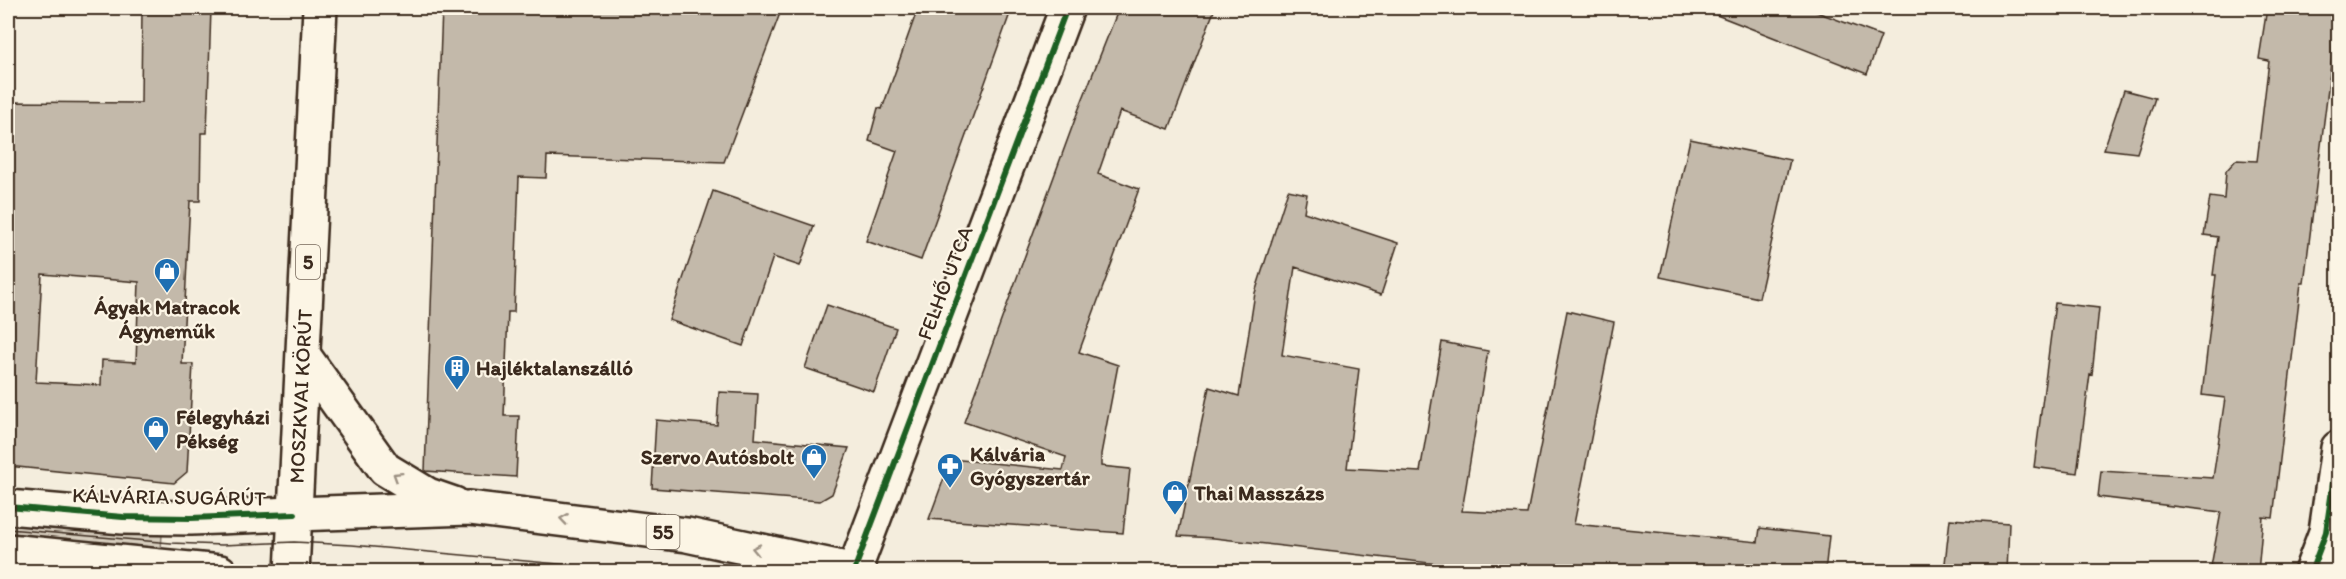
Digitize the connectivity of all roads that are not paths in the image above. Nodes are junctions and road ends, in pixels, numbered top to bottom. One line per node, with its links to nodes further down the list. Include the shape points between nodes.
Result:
1 (320, 8): 3 (main road, MOSZKVAI KÖRÚT / 5)
2 (1067, 8): 10 (main road, FELHŐ UTCA)
3 (304, 356): 6 (main road, one-way to 3, via 428,495 385,469); 7 (main road, MOSZKVAI KÖRÚT / 5)
4 (2338, 448): 8 (main road)
5 (8, 507): 7 (main road, KÁLVÁRIA SUGÁRÚT, via 123,517)
6 (468, 508): 7 (main road, KÁLVÁRIA SUGÁRÚT / 55); 10 (main road, KÁLVÁRIA SUGÁRÚT / 55, one-way to 6, via 687,535)
7 (295, 514): 12 (main road, MOSZKVAI KÖRÚT / 5)
8 (2326, 532): 13 (main road); 14 (main road)
9 (8, 551): 11 (main road)
10 (857, 571)
11 (220, 572)
12 (292, 572)
13 (2311, 572)
14 (2332, 572)

